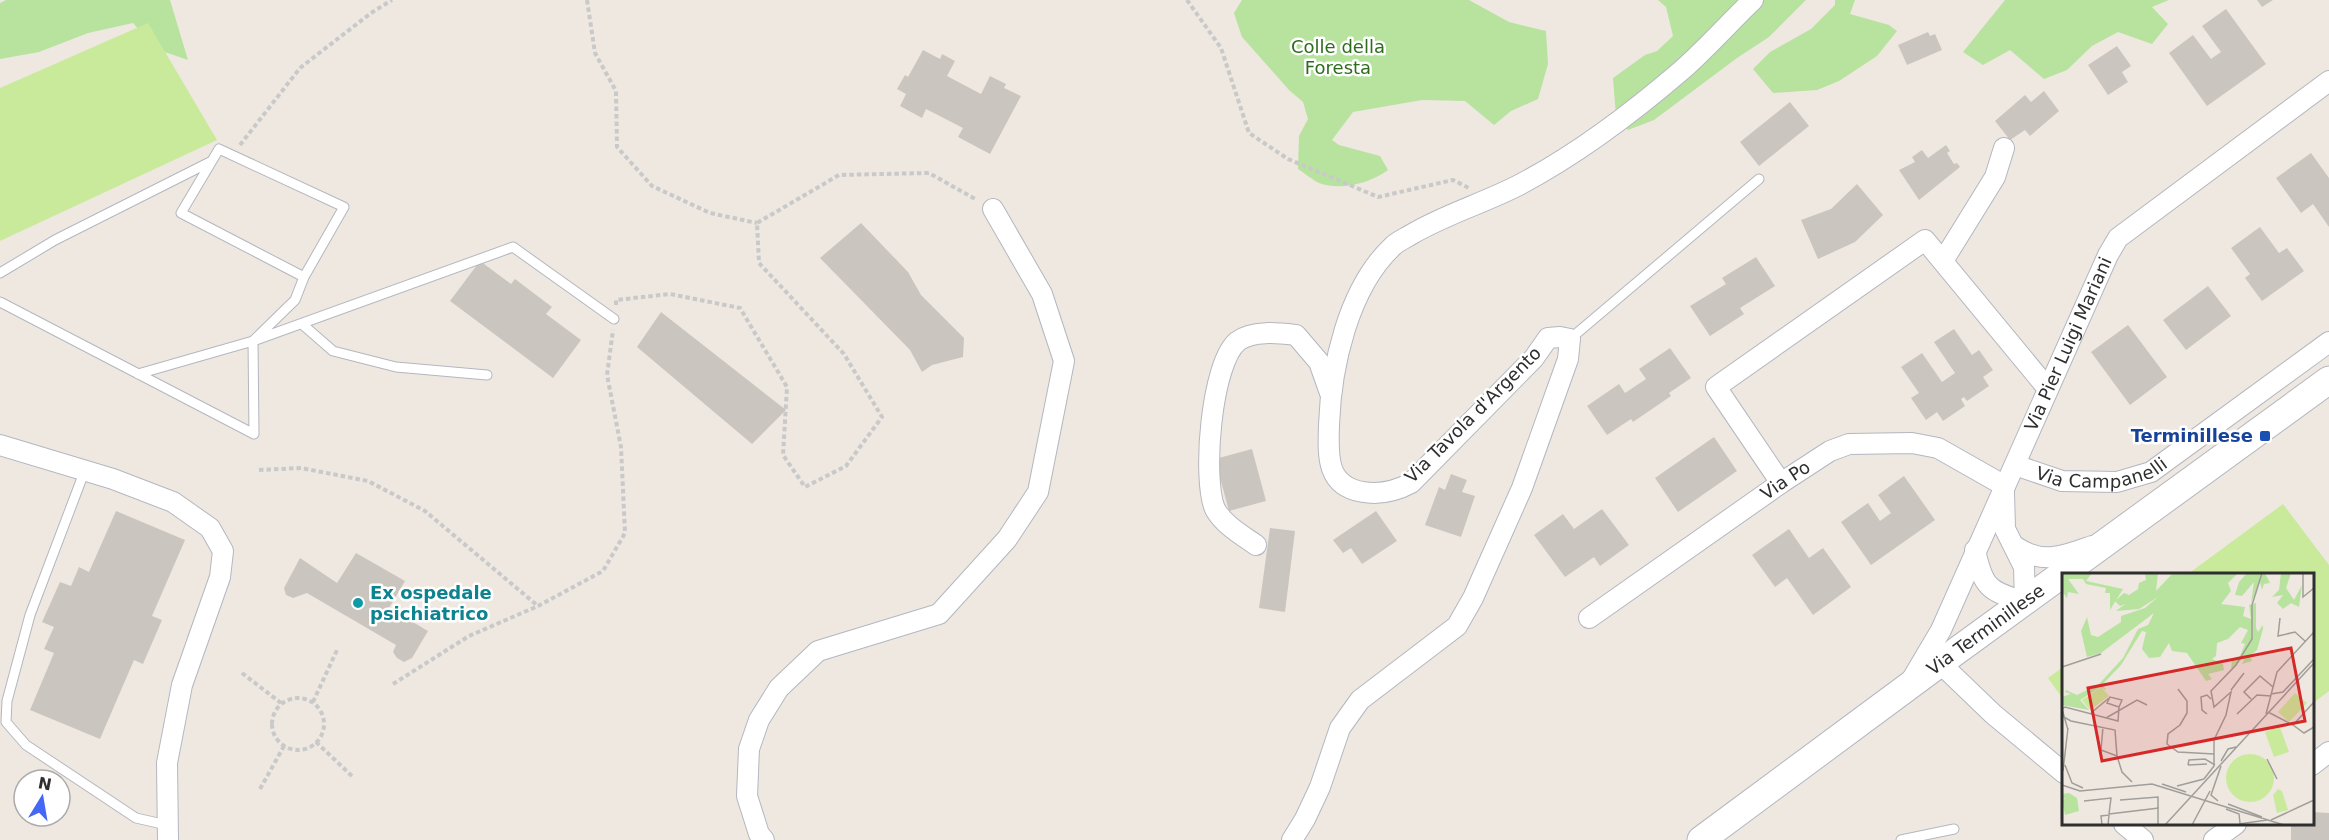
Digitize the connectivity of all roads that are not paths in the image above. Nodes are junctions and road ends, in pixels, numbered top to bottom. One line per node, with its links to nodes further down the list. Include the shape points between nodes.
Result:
1 (1753, 0): 20 (street, Via Tavola d'Argento, via 1683,69 1596,138 1519,185 1425,226 1394,244 1375,266 1357,299 1338,354)
2 (2329, 81): 19 (street, Via Pier Luigi Mariani, via 2118,238)
3 (2004, 148): 7 (street, via 1995,177)
4 (211, 161): 8 (lane); 9 (lane, via 181,213); 9 (lane, via 219,149 344,207)
5 (1759, 179): 13 (lane)
6 (993, 209): 43 (street, via 1042,294 1064,362 1038,492 1007,539 939,614 818,651 779,688 759,720 749,749 747,796)
7 (1943, 261): 19 (street); 24 (street, via 1925,240 1716,387)
8 (0, 273)
9 (304, 278): 14 (lane, via 296,300)
10 (0, 302): 16 (lane)
11 (614, 319): 12 (lane, via 513,247)
12 (302, 324): 14 (lane); 17 (lane, via 333,351 396,367)
13 (1570, 339): 20 (street, Via Tavola d'Argento, via 1548,338 1534,358 1411,483 1393,492 1349,490 1334,476 1328,455); 44 (street, Via Tavola d'Argento, via 1561,383 1522,489 1473,598 1457,626 1360,700 1340,728 1320,788)
14 (253, 342): 16 (lane); 16 (lane, via 254,434)
15 (2329, 342): 22 (street, Via Campanelli, via 2151,472 2117,482 2062,482)
16 (138, 374)
17 (487, 375)
18 (2329, 380): 26 (main road, Via Terminillese)
19 (2048, 389): 22 (street, Via Pier Luigi Mariani)
20 (1330, 393): 27 (street, via 1319,362 1296,335 1266,332 1239,340 1229,352 1217,380 1210,441 1211,490 1215,509 1230,526)
21 (0, 445): 23 (street)
22 (2015, 465): 25 (street, Via Pier Luigi Mariani)
23 (85, 470): 42 (street, via 173,502 210,528 223,551 220,577 182,685 167,762); 42 (lane, via 30,615 7,701 6,722 27,745 136,818)
24 (1781, 483): 25 (street, Via Po, via 1830,451 1849,444 1912,443 1938,448); 33 (street, Via Po)
25 (2004, 486): 28 (street, via 2005,529); 29 (street, Via Pier Luigi Mariani)
26 (2108, 541): 28 (street, via 2048,558 2026,554); 30 (main road, Via Terminillese)
27 (1256, 544)
28 (2016, 547): 32 (street, via 2024,567)
29 (1975, 550): 32 (street, via 1981,576 1990,587); 35 (street, Via Pier Luigi Mariani, via 1941,630)
30 (2064, 573)
31 (2062, 575): 32 (main road, Via Terminillese)
32 (2025, 602): 34 (main road, Via Terminillese)
33 (1588, 618)
34 (1940, 663): 35 (main road, Via Terminillese); 38 (street)
35 (1906, 688): 45 (main road, Via Terminillese)
36 (2329, 752): 37 (street)
37 (2314, 764)
38 (2062, 771)
39 (2125, 825): 47 (street)
40 (2235, 825): 48 (street)
41 (1954, 829): 46 (lane)
42 (167, 832)
43 (764, 840)
44 (1292, 840)
45 (1701, 840)
46 (1901, 840)
47 (2143, 840)
48 (2214, 840)

